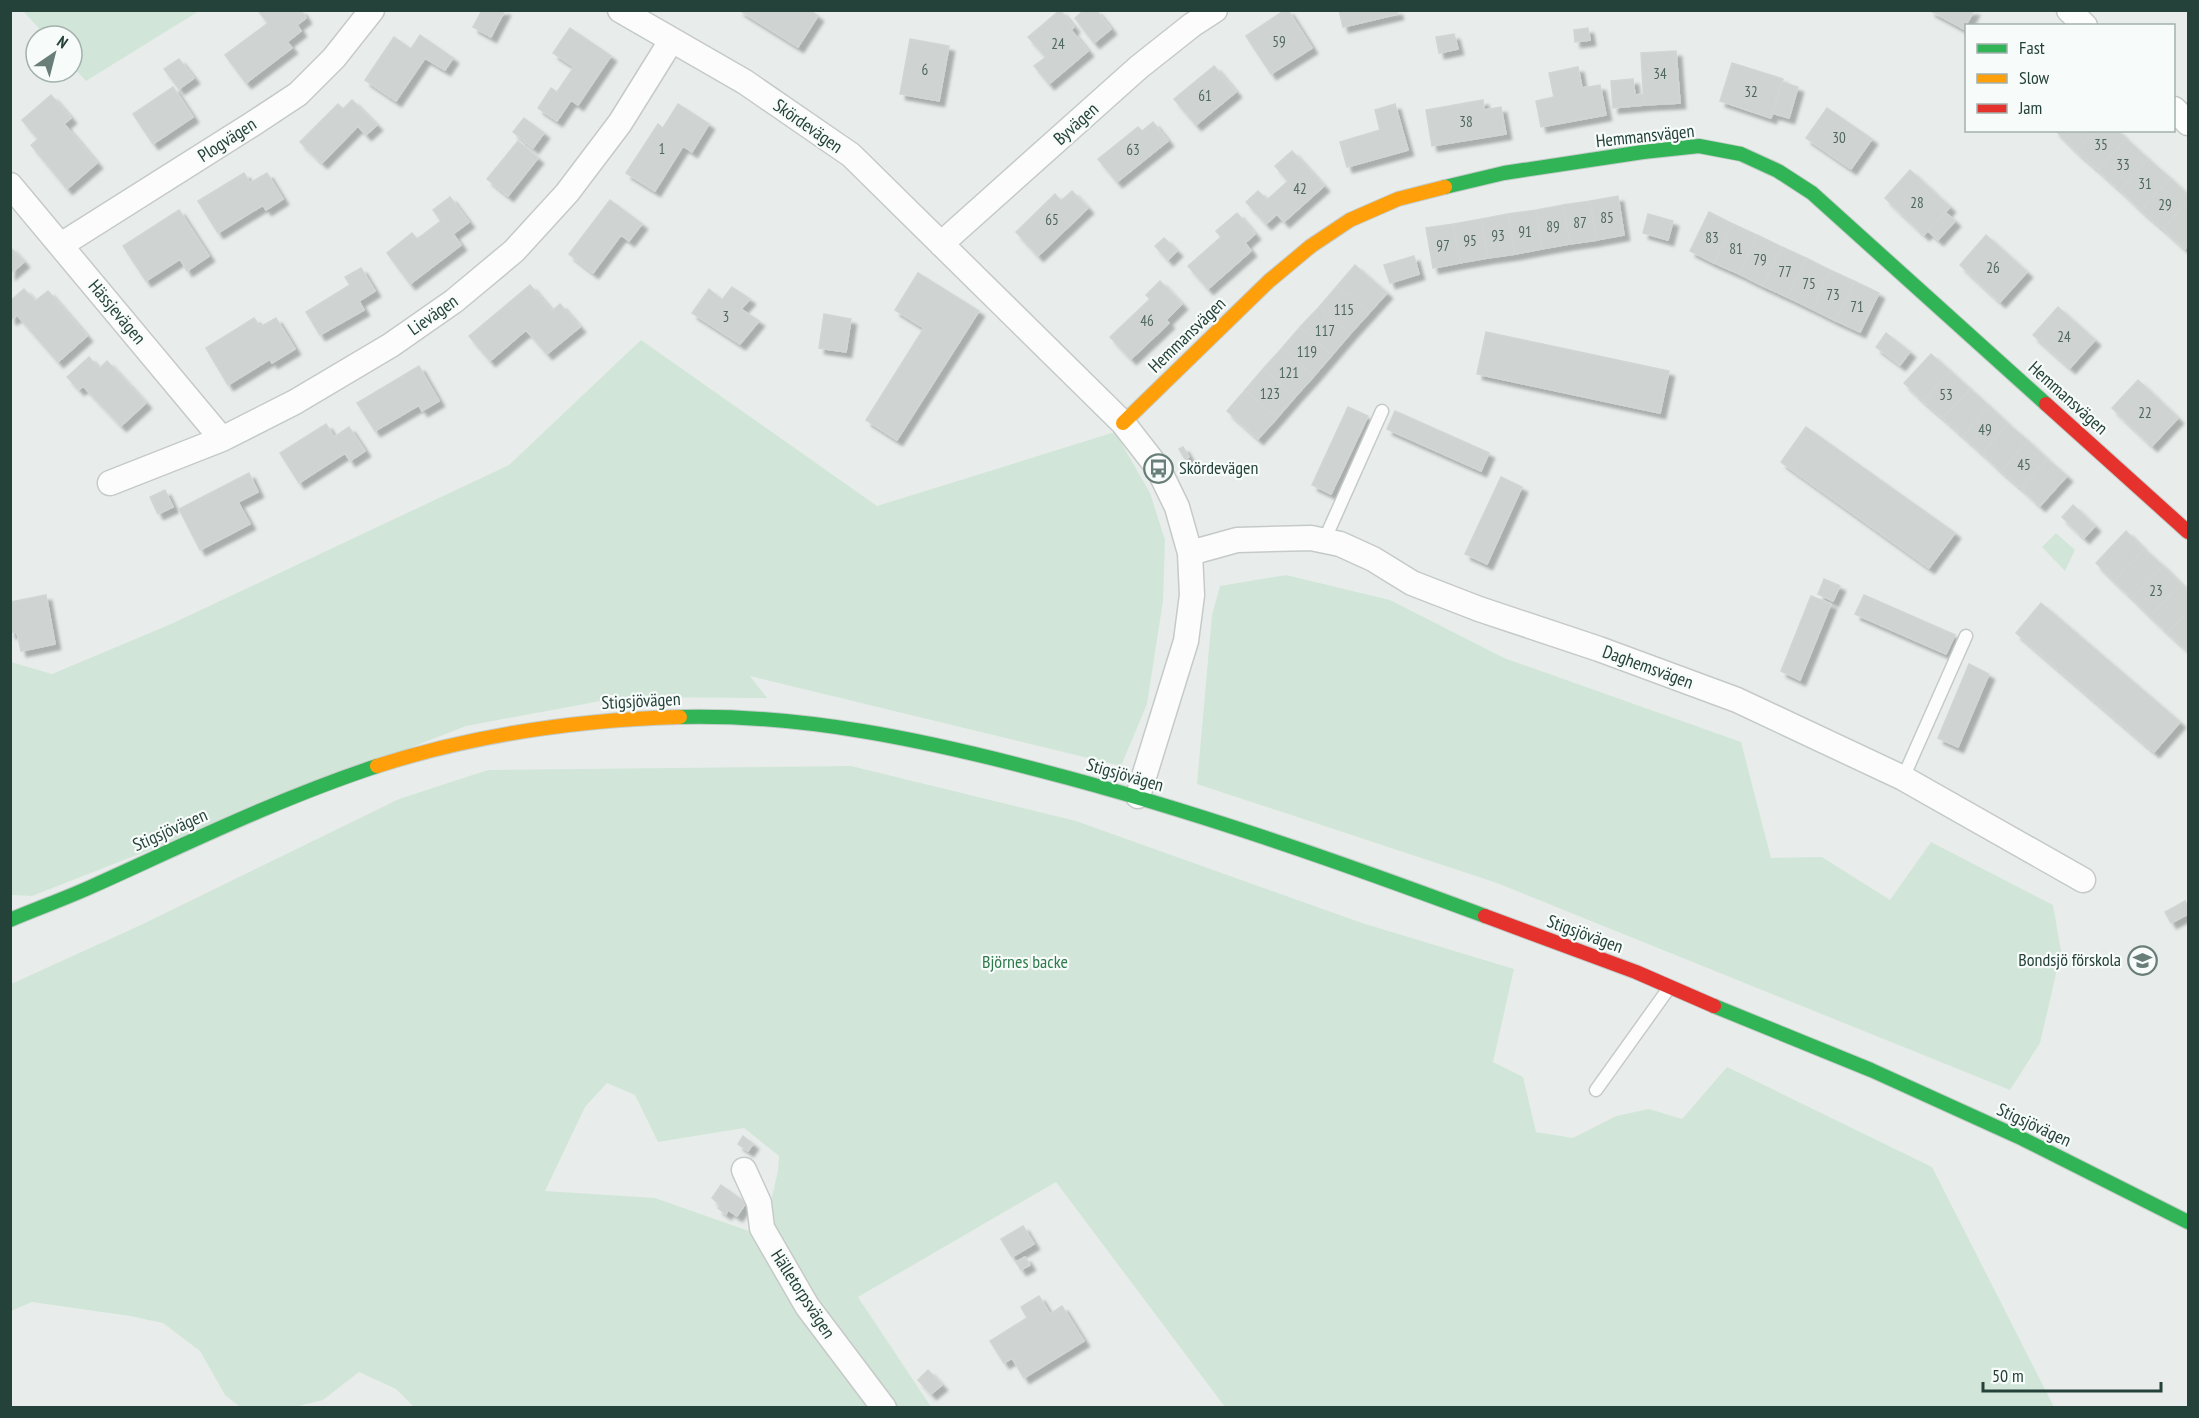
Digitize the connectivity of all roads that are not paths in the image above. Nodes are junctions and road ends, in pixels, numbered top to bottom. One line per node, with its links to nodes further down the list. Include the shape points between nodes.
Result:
1 (372, 10): 11 (street, Plogvägen, via 334,58 298,94)
2 (620, 10): 6 (street, Skördevägen)
3 (1215, 10): 10 (street, Byvägen, via 1139,67)
4 (2069, 10): 5 (street)
5 (2083, 24)
6 (670, 41): 10 (street, Skördevägen, via 746,82 851,155); 14 (street, Lievägen, via 620,123 567,193 514,251 454,301 391,345 295,402)
7 (2175, 109): 8 (street)
8 (2188, 123)
9 (10, 185): 11 (street, Hässjevägen)
10 (941, 244): 13 (street, Skördevägen)
11 (62, 245): 14 (street, Hässjevägen)
12 (1382, 411): 17 (lane)
13 (1123, 423): 16 (main road, Hemmansvägen, via 1269,282 1311,246 1350,220 1398,199 1504,173 1699,146 1741,154 1812,193); 18 (street, Skördevägen, via 1158,468 1177,507)
14 (222, 439): 15 (street, Lievägen)
15 (110, 483)
16 (2188, 532)
17 (1324, 541): 18 (street, Daghemsvägen, via 1237,540); 20 (street, Daghemsvägen, via 1340,544 1412,583 1479,609 1737,700)
18 (1190, 553): 21 (street, Skördevägen, via 1192,595 1186,641)
19 (1965, 636): 20 (lane)
20 (1903, 778): 22 (street, Daghemsvägen)
21 (1138, 796): 23 (main road, Stigsjövägen, via 907,739 816,724 690,717 550,726 475,739 325,783); 24 (main road, Stigsjövägen, via 1357,868)
22 (2083, 880)
23 (10, 920)
24 (1670, 987): 25 (lane); 27 (main road, Stigsjövägen, via 1980,1119)
25 (1596, 1090)
26 (744, 1170): 28 (street, Hälletorpsvägen, via 759,1203 762,1228 807,1306)
27 (2188, 1222)
28 (884, 1407)

